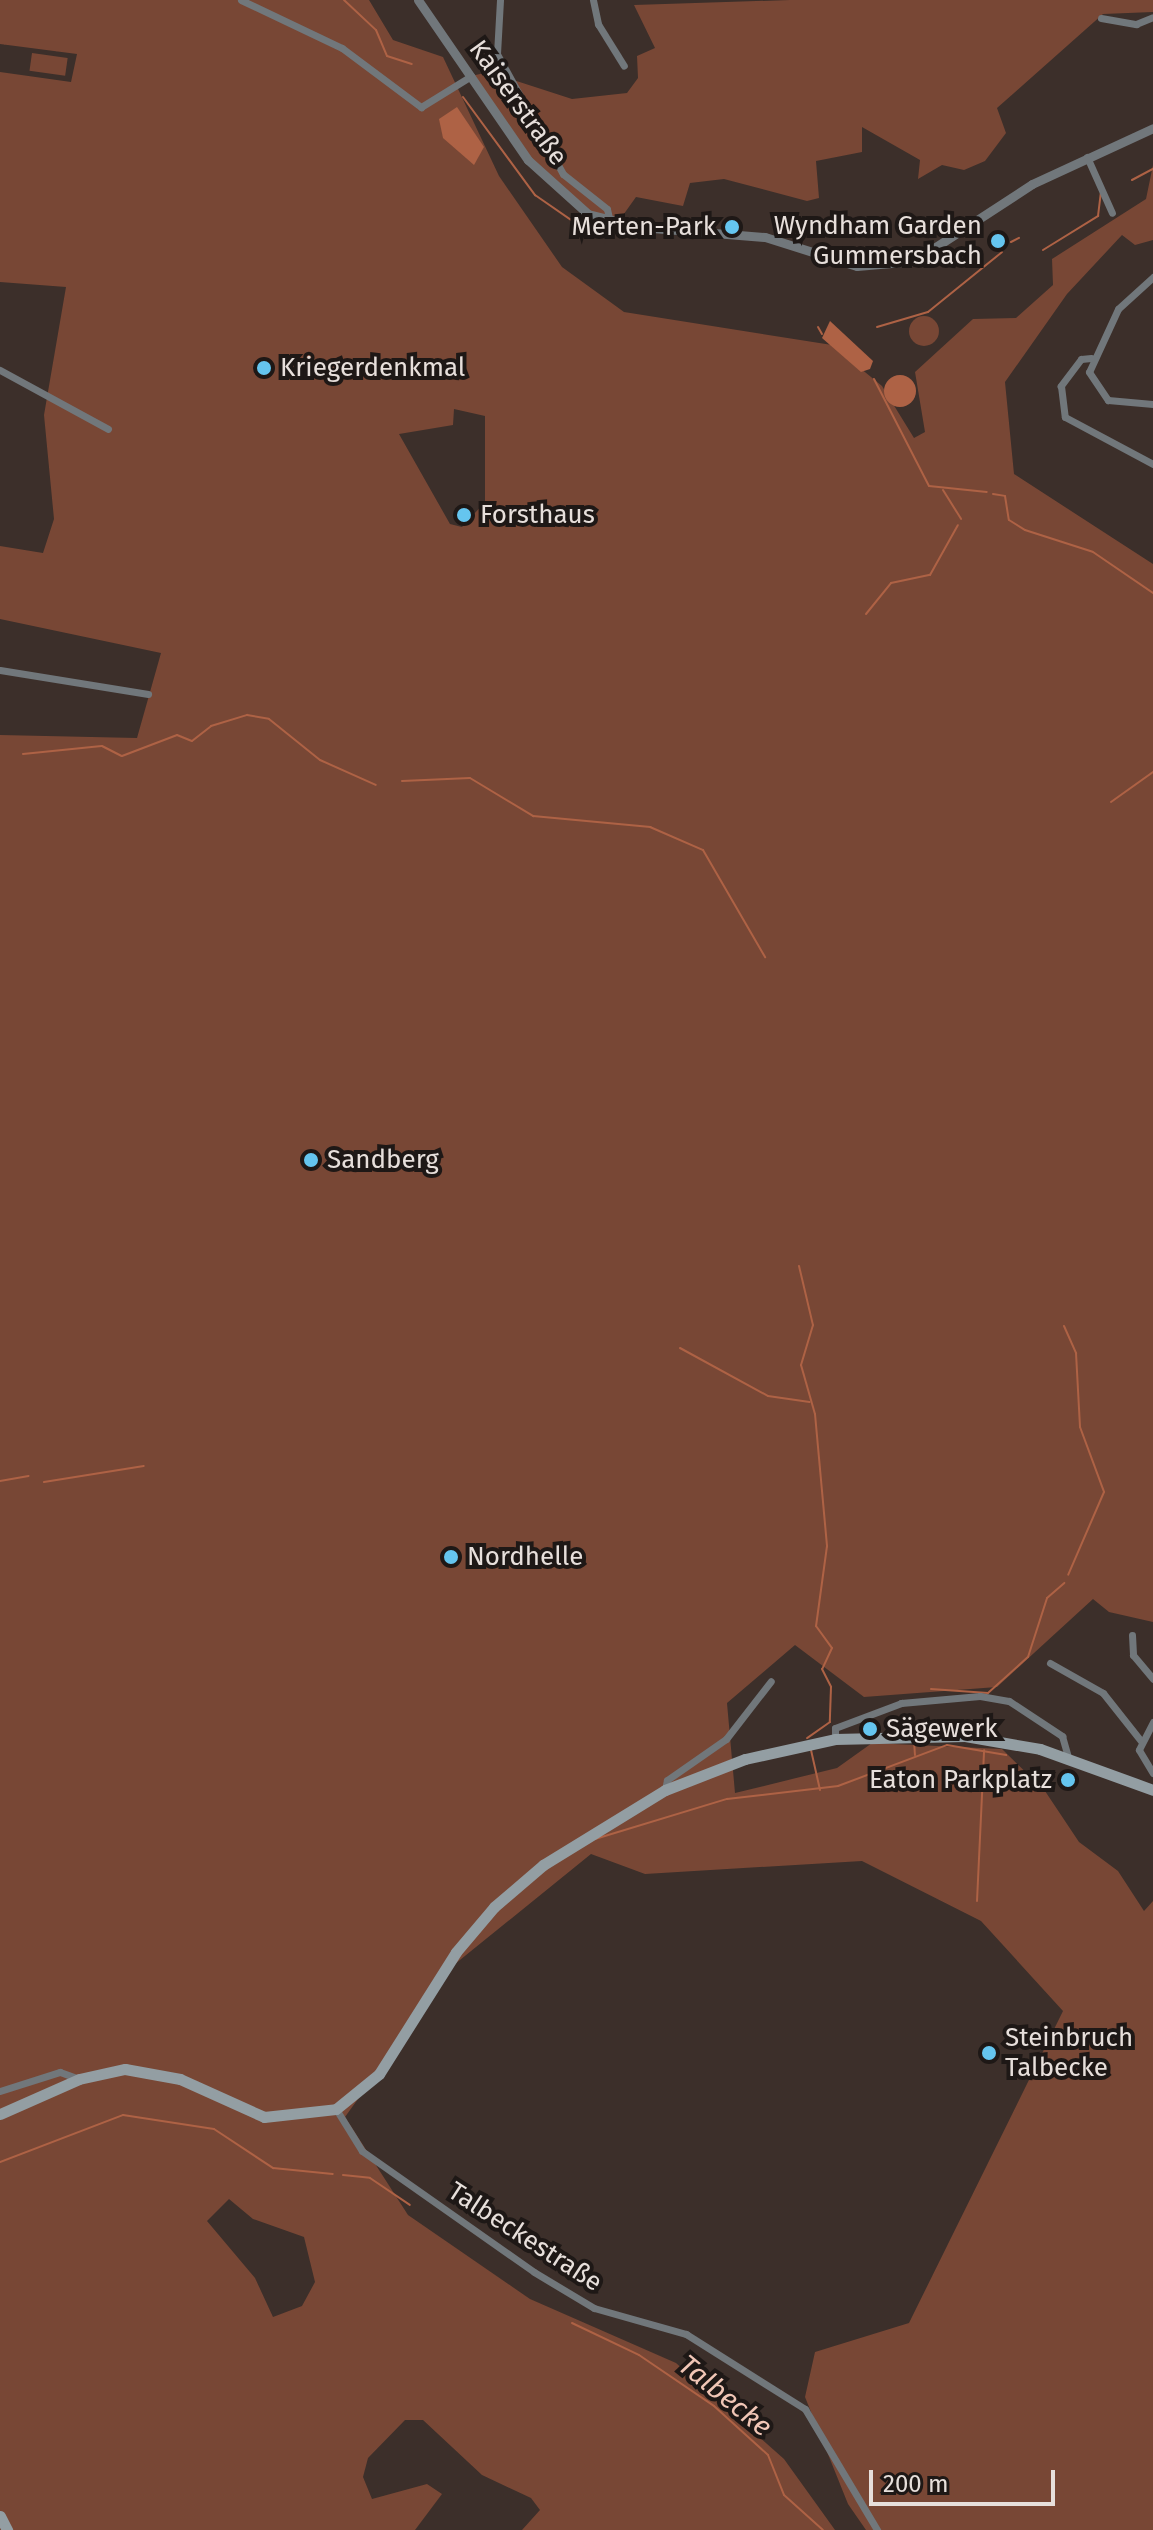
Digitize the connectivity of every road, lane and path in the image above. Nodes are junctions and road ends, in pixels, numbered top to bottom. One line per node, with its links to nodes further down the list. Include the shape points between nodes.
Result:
1 (241, 0): 8 (street, via 342,48 421,107)
2 (418, 0): 8 (street, Kaiserstraße)
3 (500, 0): 12 (street, via 494,37 504,68 563,174 607,209)
4 (593, 0): 7 (street, via 598,24)
5 (1153, 17): 6 (street, via 1136,24)
6 (1101, 18)
7 (624, 66)
8 (471, 76): 12 (street, Kaiserstraße, via 547,181 588,214)
9 (1153, 128): 10 (street, Kaiserstraße)
10 (1086, 155): 11 (street); 12 (street, Kaiserstraße, via 914,261 883,269 765,237)
11 (1112, 213)
12 (610, 222)
13 (1153, 277): 14 (street, via 1118,309)
14 (1091, 358): 16 (street, via 1099,394 1121,404); 18 (street, via 1081,359 1061,386 1065,417)
15 (0, 370): 17 (street)
16 (1153, 404)
17 (108, 429)
18 (1153, 464)
19 (0, 670): 20 (street)
20 (148, 694)
21 (1132, 1635): 23 (street, via 1133,1655)
22 (1050, 1663): 27 (street, via 1103,1693)
23 (1153, 1679)
24 (771, 1681): 30 (street, via 726,1739 667,1780)
25 (1153, 1722): 27 (street)
26 (835, 1739): 28 (main road, via 965,1736); 28 (street, via 835,1728 901,1703 980,1696 1009,1701 1062,1736); 30 (main road, via 745,1759)
27 (1141, 1741): 29 (street, via 1140,1757)
28 (1068, 1757): 31 (main road)
29 (1153, 1773)
30 (665, 1790): 34 (main road, via 591,1832 494,1907 456,1952 379,2074)
31 (1153, 1790)
32 (79, 2079): 33 (street, via 60,2072); 34 (main road, via 149,2071 278,2119); 35 (main road)
33 (0, 2091)
34 (336, 2109): 38 (street, Talbeckestraße, via 362,2151 534,2272 594,2308 686,2334 805,2409)
35 (0, 2114)
36 (0, 2516): 37 (main road)
37 (7, 2530)
38 (877, 2530)

